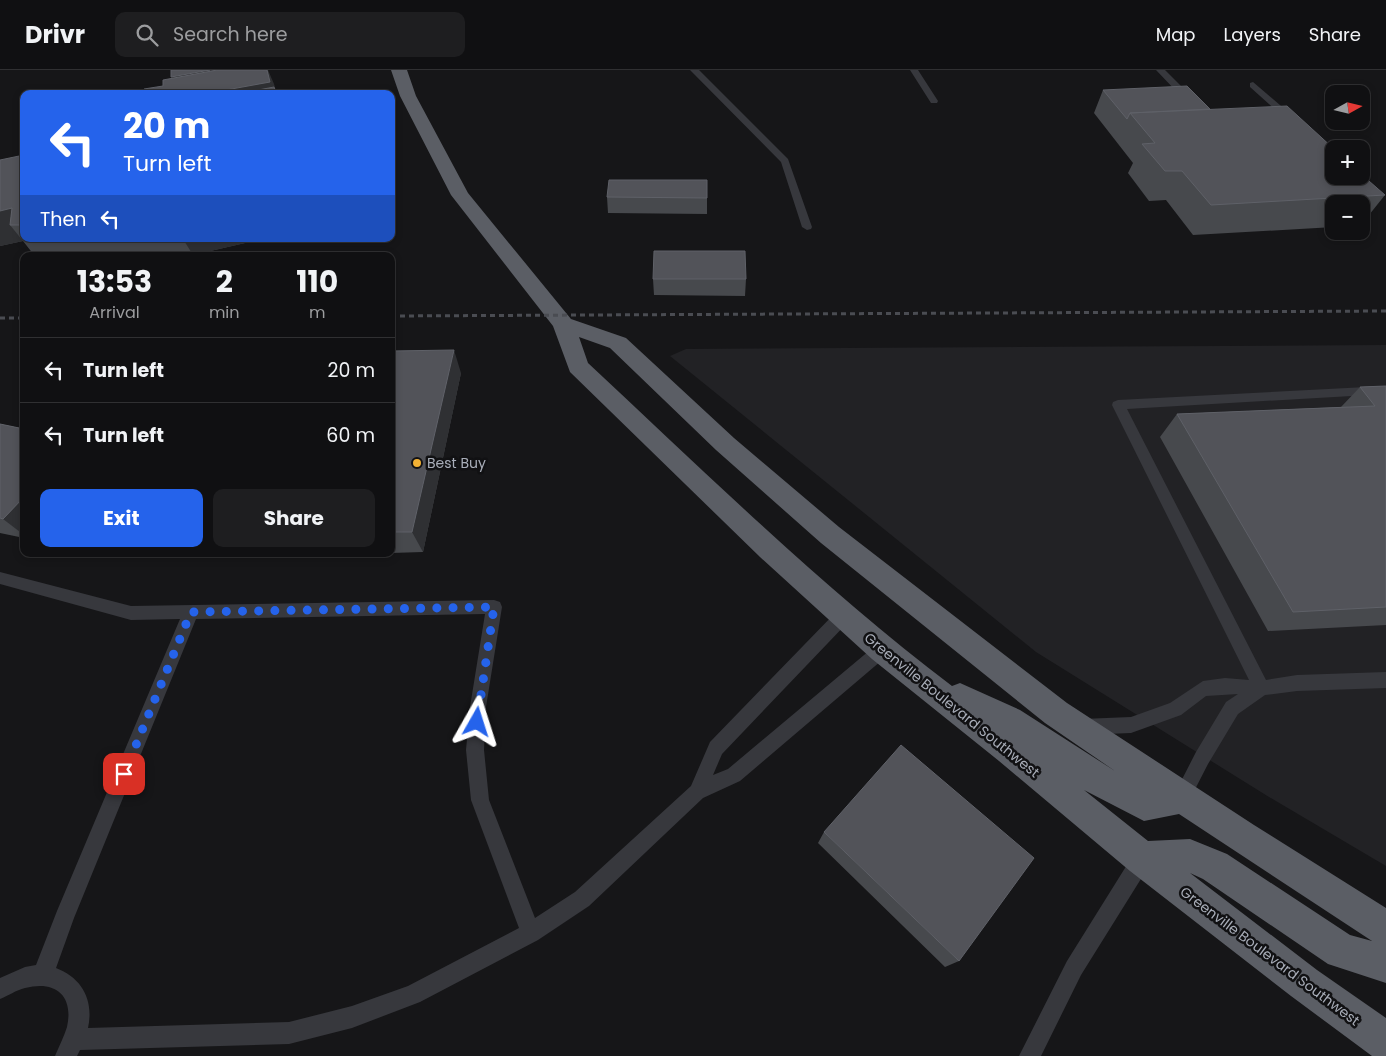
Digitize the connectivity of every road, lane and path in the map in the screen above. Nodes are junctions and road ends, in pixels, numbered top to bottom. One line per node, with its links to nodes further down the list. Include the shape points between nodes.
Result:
1 (399, 70): 10 (highway, Greenville Boulevard Southwest, via 408,96 460,195)
2 (694, 70): 9 (lane, via 785,160)
3 (914, 70): 7 (lane)
4 (1160, 70): 6 (lane)
5 (1253, 85): 8 (lane)
6 (1180, 90)
7 (934, 101)
8 (1297, 124)
9 (807, 227)
10 (563, 324): 14 (highway, Greenville Boulevard Southwest, via 578,367); 19 (highway, via 618,343 830,535)
11 (1386, 390): 18 (lane, via 1118,404)
12 (0, 578): 13 (lane, via 131,613)
13 (191, 612): 24 (lane, via 494,607 478,707 475,750 480,800); 26 (lane, via 64,918)
14 (843, 616): 15 (highway, Greenville Boulevard Southwest); 20 (lane, via 716,748)
15 (882, 650): 16 (highway, Greenville Boulevard Southwest); 20 (lane, via 734,774)
16 (916, 676): 21 (highway, via 1009,720 1095,778 1144,804); 22 (highway, Greenville Boulevard Southwest)
17 (1386, 680): 18 (lane, via 1297,683)
18 (1262, 688): 19 (lane, via 1225,686 1203,689 1175,710 1131,725); 21 (lane, via 1232,708)
19 (1079, 728): 21 (highway)
20 (697, 792): 24 (lane, via 582,899)
21 (1182, 797): 23 (highway)
22 (1142, 859): 25 (highway, via 1190,856 1215,866 1341,951); 28 (highway, Greenville Boulevard Southwest, via 1304,984); 30 (lane, via 1074,968)
23 (1386, 929)
24 (531, 933): 29 (lane, via 413,995 352,1017 289,1033)
25 (1386, 964)
26 (44, 975): 27 (lane, via 9,982); 29 (lane, via 66,982 76,996 79,1016)
27 (0, 989)
28 (1386, 1042)
29 (70, 1047)
30 (1030, 1056)

